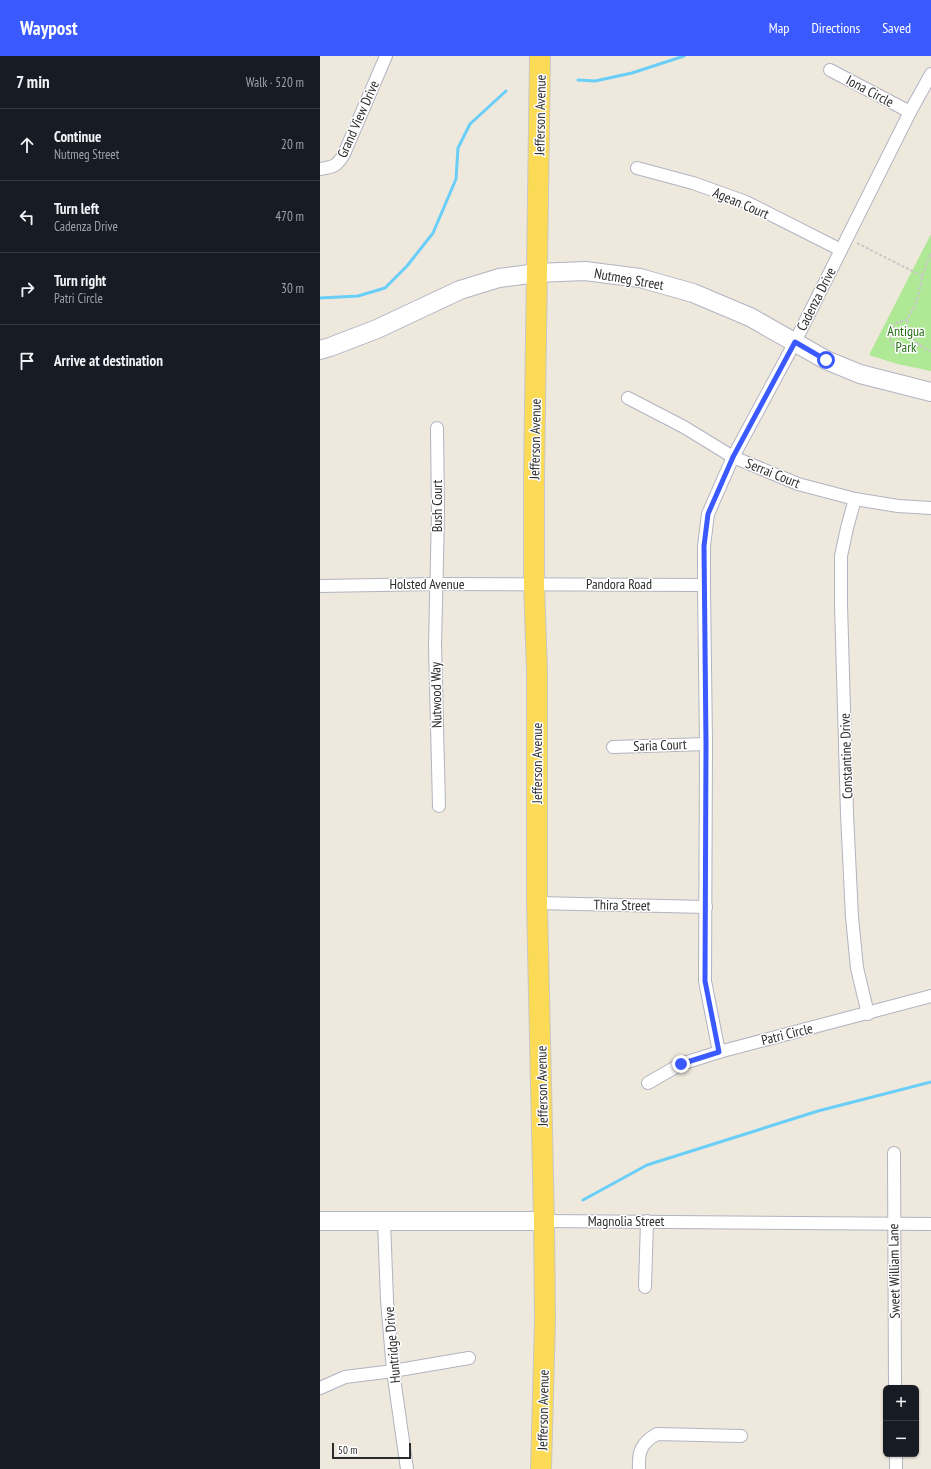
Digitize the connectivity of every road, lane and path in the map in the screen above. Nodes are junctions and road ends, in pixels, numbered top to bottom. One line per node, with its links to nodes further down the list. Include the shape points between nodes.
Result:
1 (386, 56): 7 (street, Grand View Drive, via 339,163)
2 (540, 56): 11 (main road, Jefferson Avenue)
3 (830, 70): 5 (street, Iona Circle)
4 (931, 74): 5 (street, Cadenza Drive)
5 (910, 112): 8 (street, Cadenza Drive)
6 (637, 168): 9 (street, Agean Court, via 693,183 746,202)
7 (320, 169)
8 (847, 238): 9 (street, Cadenza Drive); 12 (path)
9 (841, 250): 14 (street, Cadenza Drive)
10 (931, 254): 12 (path)
11 (537, 273): 14 (main road, Nutmeg Street, via 584,271 640,278 693,293 750,317); 16 (main road, Nutmeg Street, via 499,278 460,290 377,329); 25 (main road, Jefferson Avenue)
12 (922, 276): 13 (path, via 918,296)
13 (908, 320): 15 (path, via 909,332); 15 (path, via 898,323 892,329 890,341 894,347 902,351 913,350)
14 (795, 342): 18 (main road, Nutmeg Street, via 826,360 860,374); 21 (street, Cadenza Drive)
15 (919, 344): 17 (path)
16 (320, 350)
17 (931, 351)
18 (931, 392)
19 (628, 398): 21 (street, Serrai Court, via 684,427)
20 (437, 428): 24 (street, Bush Court)
21 (733, 457): 22 (street, Serrai Court, via 798,484); 26 (street, Cadenza Drive, via 708,514 704,546)
22 (856, 499): 23 (street, Serrai Court); 34 (street, Constantine Drive, via 841,556 841,604 852,918 857,968)
23 (931, 508)
24 (436, 584): 25 (street, Holsted Avenue); 27 (street, Holsted Avenue); 30 (street, Nutwood Way)
25 (534, 584): 26 (street, Pandora Road); 31 (main road, Jefferson Avenue, via 537,671)
26 (704, 585): 28 (street, Cadenza Drive)
27 (320, 586)
28 (706, 744): 29 (street, Saria Court); 32 (street, Cadenza Drive)
29 (614, 747)
30 (439, 806)
31 (537, 902): 32 (street, Thira Street); 40 (main road, Jefferson Avenue)
32 (706, 907): 35 (street, Cadenza Drive, via 705,981)
33 (931, 996): 34 (street, Patri Circle)
34 (868, 1014): 35 (street, Patri Circle)
35 (719, 1052): 36 (street, Patri Circle, via 681,1064)
36 (648, 1083)
37 (894, 1153): 42 (street, Sweet William Lane)
38 (320, 1221): 39 (main road, Magnolia Street)
39 (384, 1221): 40 (main road, Magnolia Street); 46 (street, Huntridge Drive)
40 (544, 1221): 41 (street, Magnolia Street); 52 (main road, Jefferson Avenue)
41 (647, 1221): 42 (street, Magnolia Street); 44 (street)
42 (893, 1224): 43 (street, Magnolia Street); 47 (street, Sweet William Lane)
43 (931, 1224)
44 (645, 1287)
45 (469, 1358): 46 (street)
46 (393, 1371): 48 (street, via 345,1377); 51 (street, Huntridge Drive)
47 (896, 1385)
48 (320, 1388)
49 (741, 1436): 53 (street, via 657,1434 640,1450)
50 (896, 1457): 54 (street)
51 (407, 1469)
52 (542, 1469)
53 (638, 1469)
54 (896, 1469)

